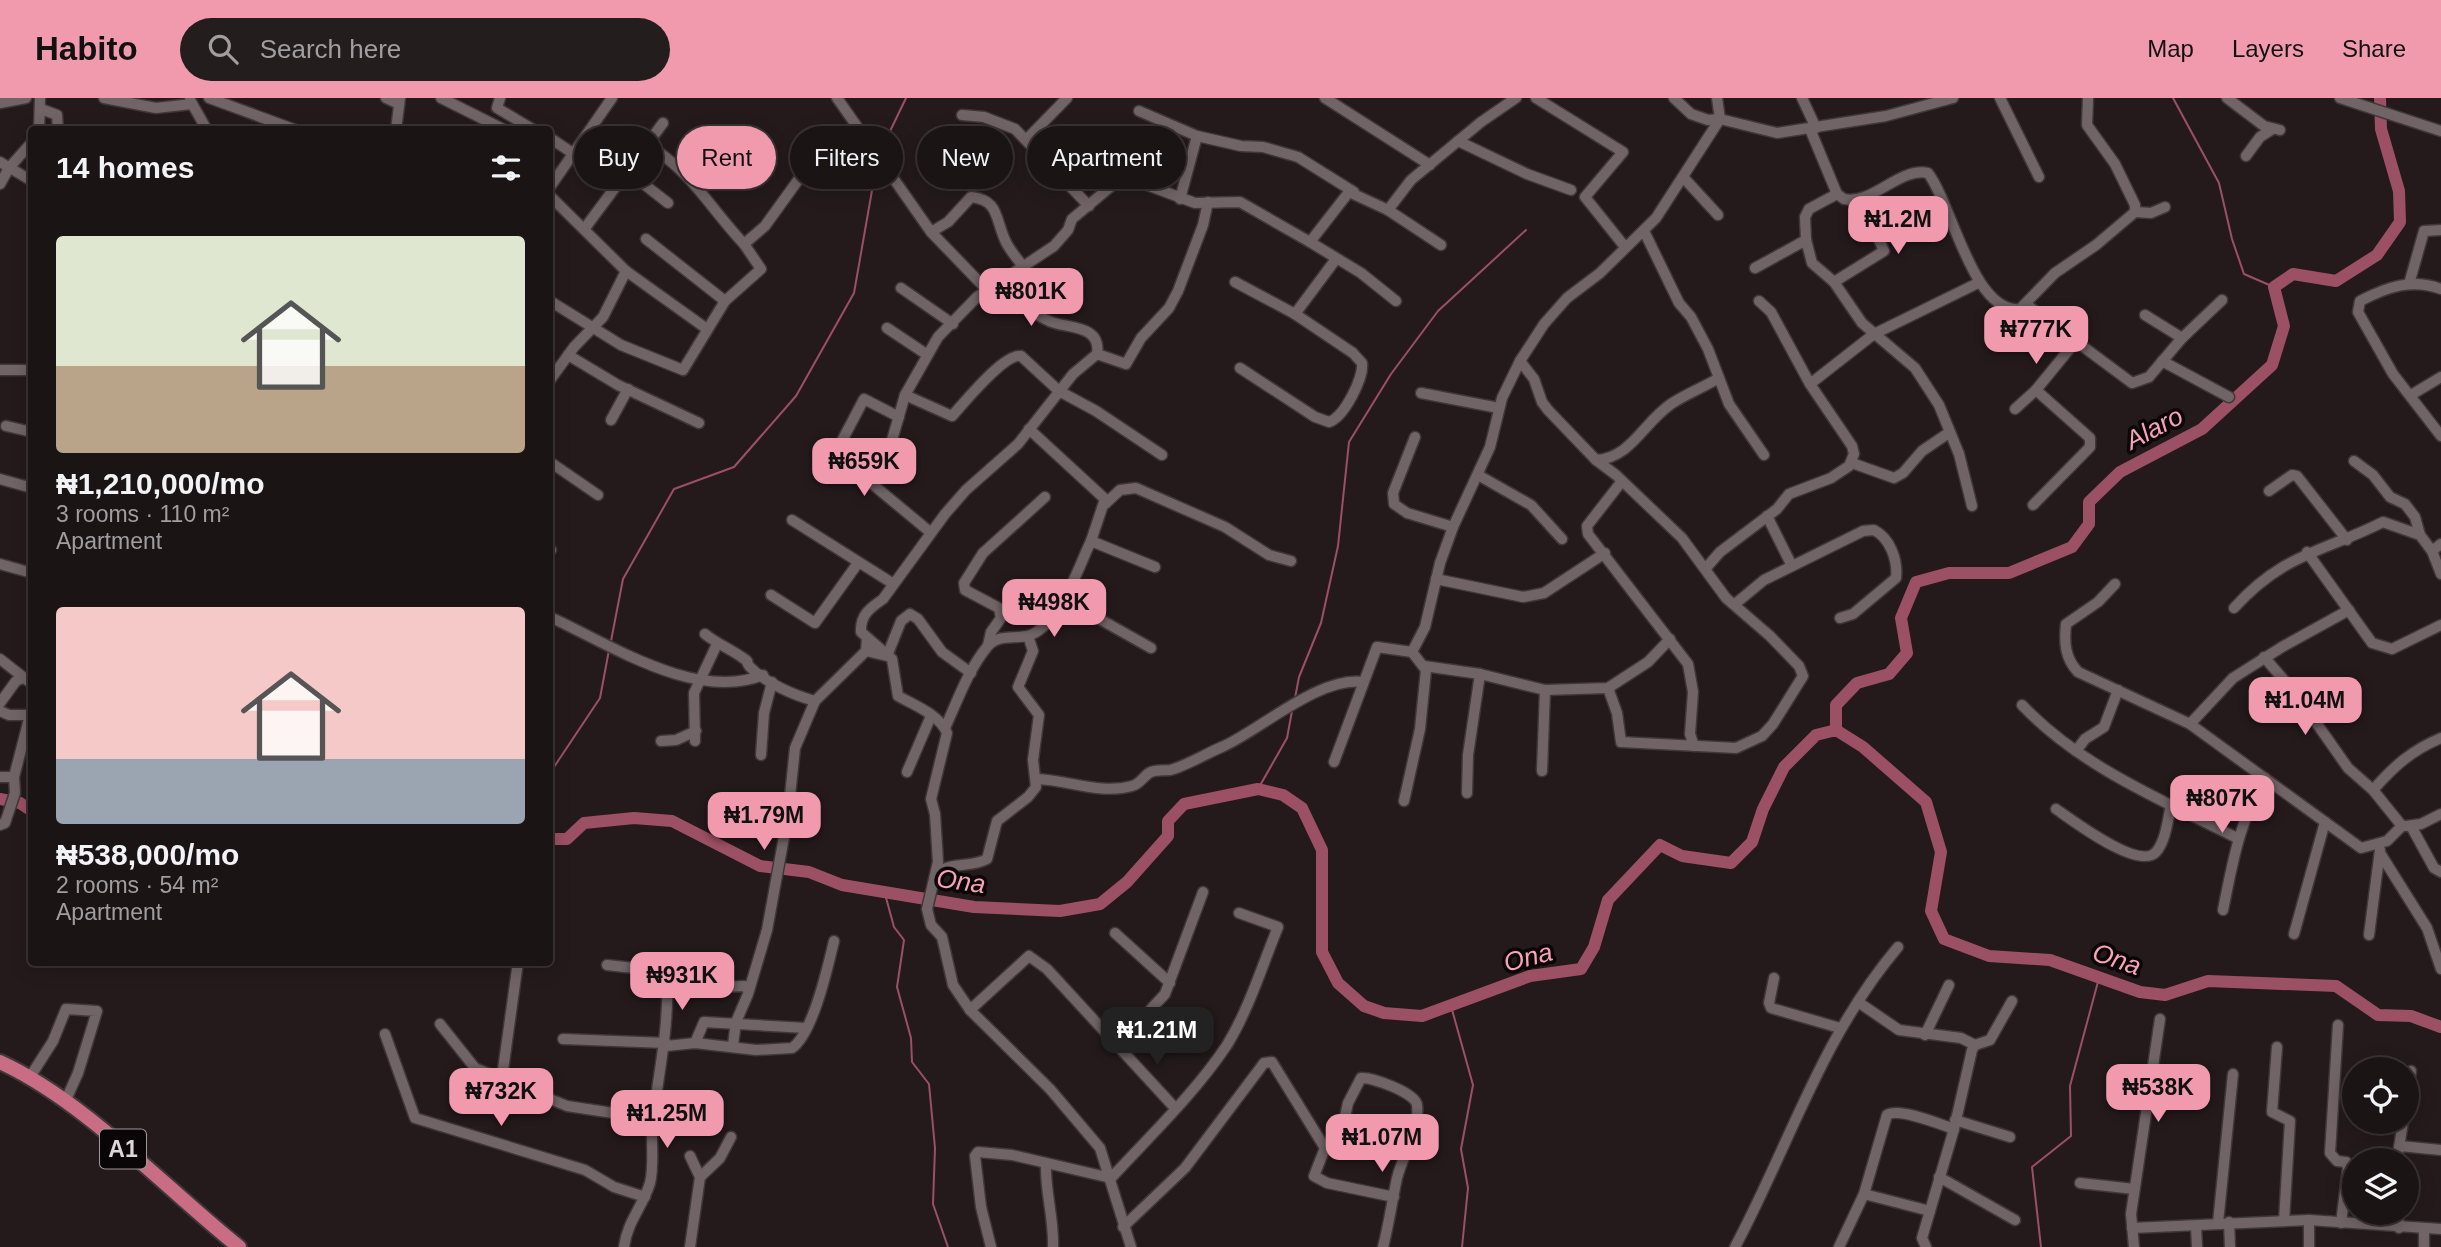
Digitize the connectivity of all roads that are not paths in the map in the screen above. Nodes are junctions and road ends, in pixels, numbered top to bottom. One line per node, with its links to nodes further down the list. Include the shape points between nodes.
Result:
1 (26, 98): 24 (street)
2 (104, 98): 21 (street, via 156,108)
3 (209, 98): 34 (street)
4 (386, 98): 22 (street)
5 (441, 98): 36 (street)
6 (500, 98): 28 (street, via 497,108)
7 (612, 98): 39 (street)
8 (837, 98): 41 (street)
9 (1066, 98): 42 (street)
10 (1325, 98): 53 (street)
11 (1516, 98): 48 (street)
12 (1536, 98): 87 (street, via 1623,152 1585,197)
13 (1674, 98): 29 (street, via 1691,114)
14 (1717, 98): 29 (street)
15 (1802, 98): 43 (street)
16 (1953, 98): 23 (street)
17 (2000, 98): 56 (street)
18 (2088, 98): 76 (street, via 2087,125 2115,164)
19 (2227, 98): 52 (street, via 2275,130 2260,137)
20 (2340, 98): 44 (street)
21 (191, 101): 33 (street)
22 (400, 101): 35 (street)
23 (1936, 101): 43 (street)
24 (0, 103)
25 (40, 104): 31 (street); 32 (street, via 57,115)
26 (1139, 111): 45 (street)
27 (962, 116): 46 (street, via 995,120)
28 (512, 117): 37 (street); 38 (street)
29 (1720, 119): 43 (street, via 1777,133); 55 (street)
30 (663, 122): 40 (street)
31 (38, 126)
32 (58, 126)
33 (205, 126)
34 (285, 126)
35 (397, 126)
36 (497, 126)
37 (507, 126)
38 (527, 126)
39 (593, 126)
40 (660, 126)
41 (857, 126)
42 (1039, 126)
43 (1813, 129): 67 (street)
44 (2441, 131)
45 (1197, 136): 66 (street, via 1298,157); 69 (street)
46 (1027, 139)
47 (553, 140): 50 (street)
48 (1458, 141): 53 (street); 65 (street)
49 (28, 145): 54 (street)
50 (574, 154): 58 (street)
51 (663, 154): 85 (street, via 690,177)
52 (2246, 156)
53 (1430, 164): 75 (street)
54 (4, 165): 57 (street); 59 (street)
55 (1683, 177): 77 (street); 80 (street)
56 (2039, 177)
57 (28, 179)
58 (553, 183)
59 (0, 184)
60 (614, 189): 78 (street)
61 (649, 189): 72 (street)
62 (792, 189): 85 (street, via 765,226)
63 (901, 189): 81 (street)
64 (1072, 189): 73 (street)
65 (1571, 190)
66 (1354, 192): 75 (street); 84 (street, via 1345,196)
67 (1838, 194): 70 (street, via 1852,201); 83 (street, via 1809,209)
68 (553, 199): 78 (street)
69 (1180, 199): 71 (street); 73 (street, via 1121,178)
70 (1861, 199): 94 (street, via 1884,251); 95 (street, via 1913,174 1928,173)
71 (1208, 202): 84 (street, via 1251,206); 116 (street, via 1169,308 1141,338 1126,364)
72 (668, 203)
73 (1089, 206): 89 (street, via 1054,246)
74 (2165, 207): 76 (street, via 2151,213)
75 (1388, 210): 86 (street)
76 (2135, 212): 105 (street, via 2055,273)
77 (1718, 215)
78 (585, 228): 91 (street)
79 (2441, 230): 96 (street, via 2424,231)
80 (1644, 231): 87 (street); 125 (street, via 1679,303 1700,331)
81 (931, 232): 89 (street, via 948,222 971,197 985,198 996,209 1006,242); 99 (street)
82 (646, 239): 101 (street)
83 (1806, 240): 90 (street); 94 (street, via 1812,263)
84 (1310, 242): 88 (street)
85 (744, 244): 101 (street, via 761,269)
86 (1441, 245)
87 (1625, 247): 118 (street, via 1567,298)
88 (1336, 259): 102 (street); 106 (street)
89 (1024, 268): 92 (street)
90 (1755, 268)
91 (625, 271): 110 (street, via 603,317); 111 (street)
92 (1006, 279): 99 (street); 116 (street, via 1026,307 1049,321 1088,331 1097,344)
93 (1235, 282): 106 (street)
94 (1834, 282): 112 (street)
95 (1979, 283): 105 (street, via 1996,302 2012,310); 112 (street)
96 (2409, 284): 98 (street, via 2423,282); 132 (street, via 2386,288 2360,301 2358,312 2393,374)
97 (901, 288): 108 (street)
98 (2441, 289)
99 (988, 291): 108 (street)
100 (2222, 300): 113 (street)
101 (724, 301): 111 (street)
102 (1396, 301)
103 (1759, 301): 126 (street, via 1771,312)
104 (553, 303): 110 (street)
105 (2028, 305): 114 (street)
106 (1295, 314): 120 (street, via 1362,363 1361,375 1338,417 1329,422 1315,417)
107 (2145, 315): 113 (street)
108 (953, 324): 115 (street)
109 (887, 328): 115 (street)
110 (591, 329): 111 (street, via 683,370); 117 (street)
111 (707, 329)
112 (1874, 334): 126 (street); 142 (street, via 1915,368)
113 (2182, 338): 119 (street)
114 (2076, 341): 119 (street, via 2132,383 2149,377); 128 (street)
115 (926, 354): 131 (street)
116 (1097, 354): 129 (street)
117 (568, 355): 123 (street); 127 (street)
118 (1520, 361): 134 (street); 147 (street, via 1534,379 1542,402)
119 (2162, 361): 133 (street)
120 (1240, 368)
121 (0, 369): 122 (street)
122 (28, 370)
123 (553, 376)
124 (2441, 377): 132 (street)
125 (1719, 378): 146 (street, via 1729,404); 147 (street, via 1671,404 1621,454)
126 (1810, 384): 149 (street, via 1852,446)
127 (628, 389): 137 (street); 138 (street)
128 (2036, 390): 135 (street); 160 (street, via 2090,438 2090,446)
129 (1059, 391): 131 (street, via 1015,354 976,387 953,416); 140 (street); 145 (street)
130 (1421, 393): 134 (street)
131 (905, 394): 136 (street)
132 (2411, 395): 143 (street)
133 (2229, 397)
134 (1499, 408): 151 (street)
135 (2015, 409)
136 (898, 417): 154 (street); 154 (street, via 864,399 835,450 843,467)
137 (611, 421)
138 (699, 423)
139 (6, 426): 141 (street)
140 (1029, 429): 159 (street, via 1103,495); 165 (street)
141 (28, 431)
142 (1950, 432): 149 (street, via 1894,478); 161 (street)
143 (2441, 436)
144 (1415, 437): 164 (street, via 1394,504 1407,513)
145 (1162, 455)
146 (1764, 455)
147 (1596, 460): 153 (street)
148 (2354, 461): 166 (street, via 2373,475 2390,497 2405,504)
149 (1852, 463): 162 (street, via 1831,478 1789,494)
150 (553, 464): 157 (street)
151 (1478, 475): 164 (street); 167 (street, via 1531,505)
152 (0, 480): 155 (street)
153 (1622, 481): 173 (street, via 1587,526 1588,534); 179 (street, via 1682,538)
154 (871, 483): 165 (street)
155 (28, 487)
156 (2269, 491): 168 (street, via 2297,476)
157 (598, 495)
158 (1045, 497): 198 (street, via 983,553 964,583 965,590 999,608 1001,618)
159 (1105, 505): 169 (street); 174 (street, via 1120,490 1136,488 1225,527 1269,555)
160 (2034, 505)
161 (1972, 506)
162 (1767, 516): 177 (street); 179 (street)
163 (792, 520): 175 (street)
164 (1453, 527): 182 (street)
165 (930, 532): 183 (street)
166 (2420, 535): 168 (street, via 2383,523); 171 (street)
167 (1562, 540)
168 (2347, 540): 172 (street)
169 (1091, 541): 178 (street); 186 (street)
170 (2441, 544): 171 (street)
171 (2432, 551): 181 (street)
172 (2307, 552): 188 (street, via 2263,580); 189 (street)
173 (1605, 553): 182 (street, via 1544,593 1523,597); 196 (street)
174 (1291, 561)
175 (858, 563): 183 (street); 185 (street, via 815,623)
176 (0, 564): 180 (street)
177 (1791, 565): 187 (street); 191 (street, via 1863,531 1879,533 1893,553 1896,578 1853,614)
178 (1155, 568)
179 (1706, 568): 187 (street, via 1721,593)
180 (28, 572)
181 (2441, 574)
182 (1436, 579): 201 (street, via 1425,627)
183 (892, 583): 195 (street, via 883,599 863,617 861,632)
184 (2115, 584): 215 (street, via 2066,624 2065,636 2069,663 2078,672)
185 (771, 595)
186 (1064, 598): 194 (street, via 1048,624); 199 (street)
187 (1735, 604): 227 (street, via 1799,666 1802,681 1773,724 1751,743 1736,748)
188 (2234, 608)
189 (2349, 610): 192 (street, via 2372,643 2392,649); 203 (street)
190 (553, 618): 209 (street, via 676,676)
191 (1840, 618)
192 (2441, 625)
193 (705, 634): 197 (street)
194 (1028, 636): 198 (street, via 1004,637); 236 (street, via 1033,651 1018,687 1039,715 1033,760)
195 (867, 638): 200 (street); 202 (street)
196 (1670, 639): 213 (street, via 1648,662); 227 (street, via 1688,664)
197 (718, 645): 208 (street, via 746,659); 209 (street)
198 (988, 645): 206 (street)
199 (1151, 648)
200 (866, 651): 202 (street); 216 (street)
201 (1412, 652): 205 (street); 212 (street, via 1377,647)
202 (887, 656): 206 (street, via 901,621 910,614 942,652); 221 (street, via 892,659 898,696)
203 (2264, 657): 223 (street, via 2233,678); 237 (street, via 2348,768)
204 (0, 659): 210 (street)
205 (1424, 666): 207 (street); 239 (street, via 1420,729)
206 (971, 673): 224 (street)
207 (1480, 674): 214 (street); 238 (street)
208 (763, 675): 209 (street, via 724,684); 211 (street)
209 (702, 680): 226 (street, via 694,693 696,736)
210 (27, 681): 217 (street, via 16,681)
211 (772, 682): 216 (street); 229 (street)
212 (1363, 682): 230 (street); 236 (street, via 1344,683 1286,707 1227,744 1172,769 1152,772 1135,786 1085,787 1054,778)
213 (1608, 688): 214 (street); 227 (street, via 1621,742)
214 (1545, 690): 231 (street)
215 (2118, 690): 223 (street); 228 (street, via 2104,727)
216 (814, 701): 265 (street, via 795,748 767,929)
217 (0, 703)
218 (2022, 705): 228 (street, via 2049,733)
219 (0, 711): 220 (street)
220 (28, 713)
221 (931, 716): 224 (street); 232 (street)
222 (28, 724): 234 (street)
223 (2190, 724): 235 (street)
224 (945, 728): 249 (street, via 931,799)
225 (2441, 738): 237 (street, via 2416,748)
226 (661, 741)
227 (1694, 746)
228 (2076, 751): 240 (street)
229 (761, 755)
230 (1334, 762)
231 (1542, 771)
232 (907, 772)
233 (0, 777): 234 (street)
234 (14, 777): 244 (street, via 15,793)
235 (2265, 778): 243 (street); 246 (street)
236 (1037, 779): 249 (street, via 1033,792 997,821 987,859 968,867 945,866)
237 (2373, 790): 245 (street)
238 (1466, 793)
239 (1404, 801)
240 (2171, 805): 241 (street, via 2160,845 2146,857 2104,841); 246 (street)
241 (2056, 809)
242 (2441, 814): 245 (street)
243 (2325, 822): 247 (street, via 2361,848); 254 (street)
244 (2, 824)
245 (2407, 826): 247 (street); 248 (street)
246 (2237, 838): 251 (street)
247 (2381, 848): 255 (street); 260 (street, via 2427,928)
248 (2441, 872)
249 (937, 873): 268 (street, via 927,909 931,925 942,937 953,985)
250 (1203, 892): 263 (street)
251 (2223, 910)
252 (1239, 913): 289 (street, via 1278,927 1240,1022)
253 (1115, 933): 263 (street)
254 (2294, 934)
255 (2369, 935)
256 (834, 941): 273 (street)
257 (1898, 947): 267 (street)
258 (607, 965): 262 (street, via 660,971)
259 (517, 966): 287 (street)
260 (2441, 969)
261 (1774, 978): 274 (street, via 1771,1008)
262 (667, 979): 265 (street, via 715,980 722,987); 279 (street)
263 (1170, 982): 282 (street, via 1165,994)
264 (1950, 985): 276 (street)
265 (749, 990): 270 (street)
266 (2012, 1001): 281 (street, via 1990,1040)
267 (1858, 1002): 274 (street); 276 (street, via 1891,1027)
268 (970, 1010): 282 (street, via 1029,956); 302 (street, via 1082,1125 1100,1148)
269 (2160, 1019): 304 (street)
270 (736, 1022): 273 (street); 278 (street, via 704,1022); 280 (street)
271 (440, 1024): 287 (street, via 475,1068)
272 (2338, 1025): 313 (street, via 2330,1153 2348,1168)
273 (806, 1028): 280 (street, via 792,1048 756,1050)
274 (1840, 1028): 321 (street)
275 (385, 1034): 306 (street, via 415,1118 585,1170 614,1187)
276 (1924, 1035): 281 (street, via 1961,1038)
277 (563, 1039): 279 (street)
278 (695, 1043): 279 (street); 280 (street)
279 (666, 1044): 290 (street)
280 (733, 1045)
281 (1975, 1045): 291 (street)
282 (1118, 1046): 289 (street)
283 (2277, 1047): 311 (street, via 2272,1112 2288,1118 2291,1125)
284 (0, 1062): 286 (highway, A1)
285 (2233, 1074): 312 (street)
286 (30, 1077): 288 (highway, A1); 288 (street, via 66,1009 97,1011)
287 (502, 1077): 290 (street, via 567,1106)
288 (65, 1102): 322 (highway, A1)
289 (1175, 1108): 302 (street)
290 (653, 1119): 306 (street, via 651,1179)
291 (1955, 1124): 294 (street); 301 (street); 305 (street, via 1902,1113 1887,1115)
292 (2402, 1134): 295 (street)
293 (731, 1137): 300 (street, via 720,1158)
294 (2010, 1137)
295 (2400, 1146): 297 (street)
296 (1325, 1148): 307 (street, via 1314,1177); 307 (street, via 1342,1131 1348,1103 1361,1078 1414,1098 1413,1131); 316 (street, via 1272,1062 1264,1063 1185,1168)
297 (2441, 1150)
298 (690, 1156): 300 (street)
299 (1045, 1164): 302 (street); 325 (street, via 983,1151 975,1156); 326 (street, via 1054,1218)
300 (700, 1177): 324 (street)
301 (1939, 1177): 308 (street); 309 (street)
302 (1111, 1178): 316 (street)
303 (2080, 1183): 304 (street)
304 (2134, 1189): 317 (street)
305 (1864, 1194): 308 (street); 329 (street)
306 (645, 1197): 323 (street, via 629,1223)
307 (1394, 1197): 328 (street)
308 (1930, 1211): 330 (street, via 1922,1238)
309 (2015, 1220)
310 (2309, 1220): 311 (street); 313 (street); 334 (street)
311 (2284, 1221): 312 (street)
312 (2224, 1223): 315 (street); 333 (street)
313 (2341, 1223): 318 (street)
314 (2399, 1225): 318 (street)
315 (2196, 1226): 317 (street); 332 (street)
316 (1123, 1227): 327 (street)
317 (2132, 1228): 331 (street)
318 (2399, 1228): 319 (street)
319 (2424, 1228): 320 (street); 335 (street)
320 (2441, 1229)
321 (1740, 1245)
322 (239, 1247)
323 (624, 1247)
324 (691, 1247)
325 (990, 1247)
326 (1053, 1247)
327 (1131, 1247)
328 (1383, 1247)
329 (1839, 1247)
330 (1926, 1247)
331 (2134, 1247)
332 (2197, 1247)
333 (2230, 1247)
334 (2309, 1247)
335 (2424, 1247)

